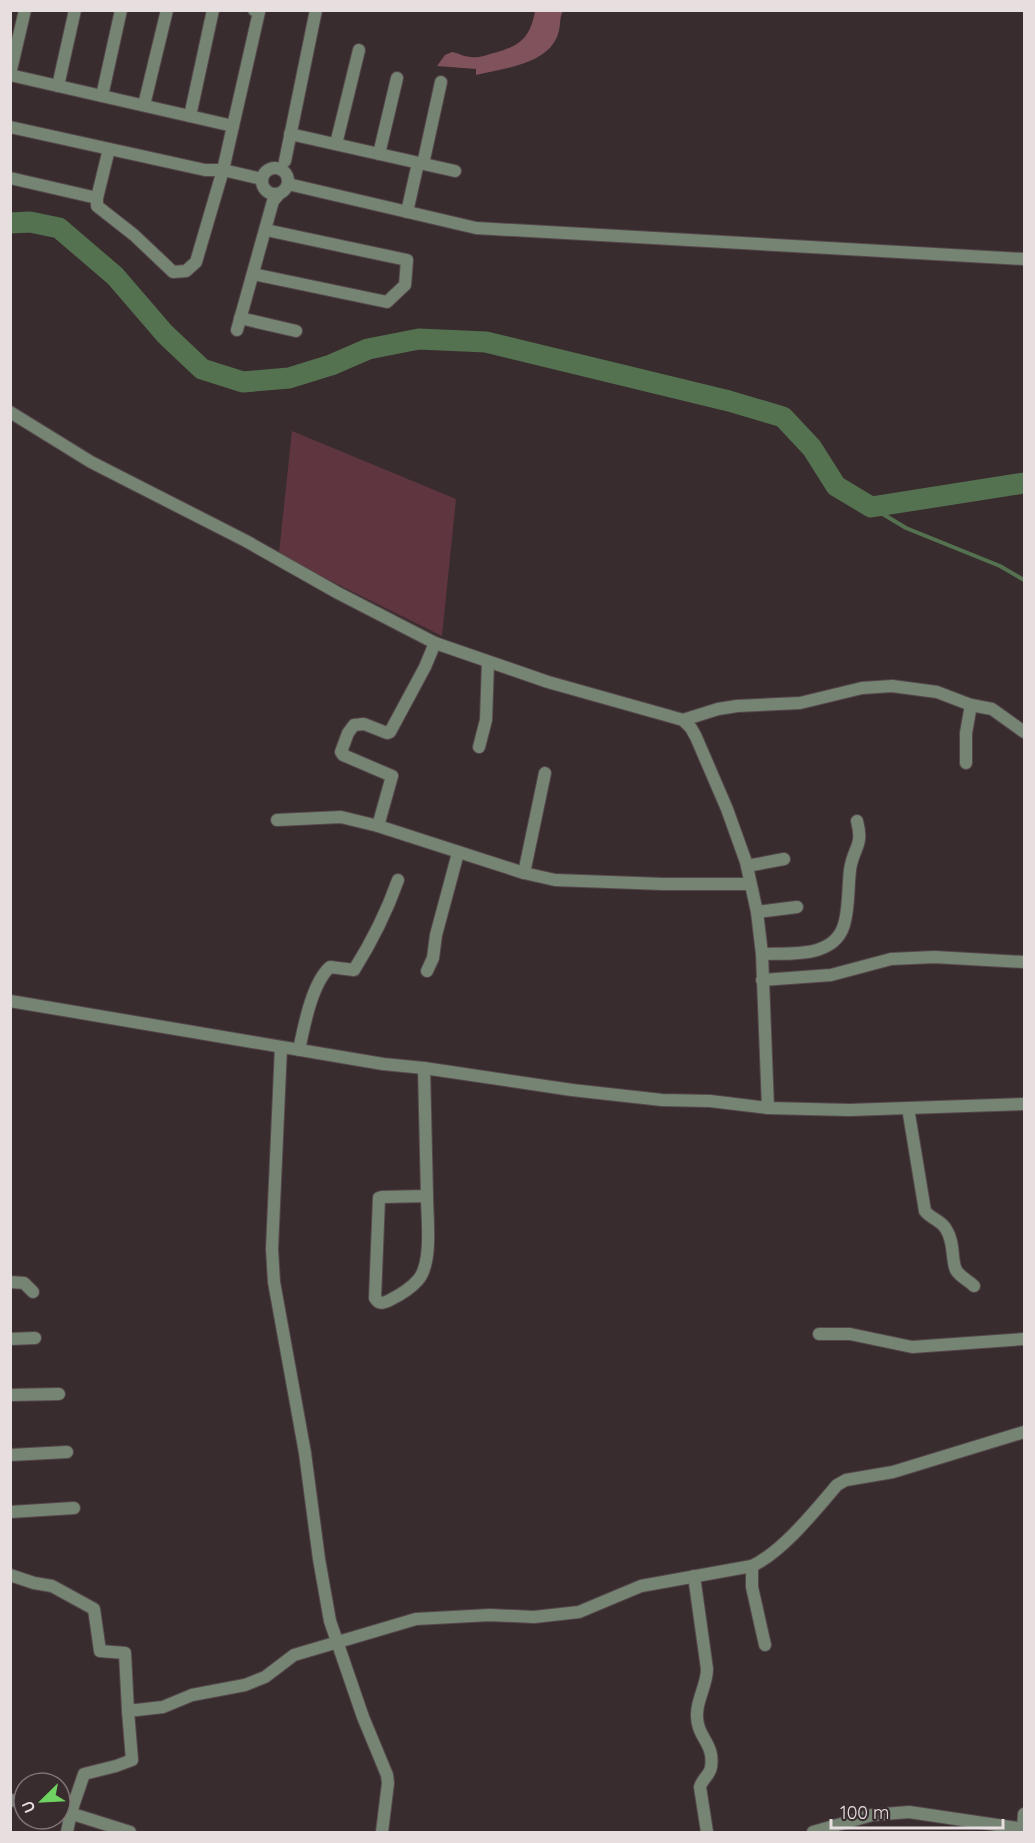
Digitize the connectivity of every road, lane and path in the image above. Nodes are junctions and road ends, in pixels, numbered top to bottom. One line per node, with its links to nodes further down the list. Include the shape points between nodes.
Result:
1 (25, 10): 9 (street)
2 (75, 10): 12 (street)
3 (121, 10): 13 (street)
4 (167, 10): 14 (street)
5 (213, 10): 15 (street)
6 (254, 10): 16 (street, via 259,12)
7 (316, 10): 18 (street)
8 (359, 50): 19 (street)
9 (10, 75): 12 (street)
10 (397, 78): 21 (street)
11 (441, 82): 23 (street)
12 (58, 86): 13 (street)
13 (102, 96): 14 (street)
14 (144, 105): 15 (street)
15 (190, 116): 16 (street)
16 (233, 126): 24 (street)
17 (10, 127): 20 (street)
18 (290, 134): 19 (street); 22 (street)
19 (336, 144): 21 (street)
20 (109, 149): 24 (street, via 205,170); 29 (street)
21 (379, 154): 23 (street)
22 (285, 161)
23 (421, 163): 25 (street); 30 (street)
24 (223, 170): 27 (street); 29 (street, via 196,262 186,271 173,273 97,206)
25 (455, 171)
26 (10, 178): 29 (street)
27 (262, 179): 28 (street, via 263,186 273,194); 28 (street, via 268,170 278,168 287,174)
28 (284, 189): 30 (street); 31 (street, via 273,201)
29 (96, 198)
30 (407, 212): 32 (street, via 476,228)
31 (266, 230): 33 (street); 33 (street, via 407,260 405,285 387,302)
32 (1024, 259)
33 (253, 273): 34 (street, via 238,324)
34 (296, 331)
35 (10, 412): 36 (street, via 92,462)
36 (435, 643): 37 (street); 48 (street, via 390,732 354,725 341,752 392,776)
37 (488, 662): 40 (street); 43 (street, via 486,720)
38 (971, 705): 40 (street, via 937,692 883,686 800,703 718,709); 41 (street, via 992,709); 44 (street)
39 (1024, 716): 41 (street)
40 (683, 720): 51 (street, via 708,761)
41 (1011, 721): 42 (street)
42 (1024, 732)
43 (479, 747)
44 (966, 763)
45 (545, 773): 52 (street)
46 (277, 820): 48 (street, via 341,817)
47 (857, 821): 57 (street, via 861,836 851,861 845,923 833,943 819,950)
48 (378, 826): 49 (street)
49 (458, 853): 52 (street); 59 (street)
50 (784, 858): 51 (street)
51 (747, 866): 54 (street)
52 (524, 873): 54 (street, via 555,880)
53 (398, 880): 63 (street, via 354,970 330,967 320,978)
54 (750, 884): 56 (street)
55 (797, 907): 56 (street)
56 (757, 912): 57 (street)
57 (762, 954): 60 (street)
58 (1024, 962): 60 (street, via 891,959 831,975)
59 (427, 971)
60 (762, 980): 66 (street)
61 (10, 1001): 62 (street)
62 (281, 1047): 63 (street); 86 (street, via 272,1249 275,1287 330,1622)
63 (299, 1050): 64 (street)
64 (424, 1068): 66 (street, via 572,1090); 68 (street)
65 (1024, 1104): 67 (street)
66 (768, 1108): 67 (street)
67 (908, 1108): 70 (street, via 925,1211 948,1230 955,1269)
68 (427, 1196): 68 (street, via 427,1256 423,1271 418,1281 399,1295 379,1303 375,1298 379,1198)
69 (10, 1282): 71 (street, via 24,1283)
70 (974, 1286)
71 (33, 1292)
72 (819, 1334): 75 (street, via 850,1334 904,1346)
73 (10, 1338): 74 (street)
74 (35, 1338)
75 (1024, 1339)
76 (59, 1394): 77 (street)
77 (10, 1395)
78 (1024, 1432): 83 (street, via 893,1472 846,1480 784,1542)
79 (67, 1452): 80 (street)
80 (10, 1455)
81 (74, 1508): 82 (street)
82 (10, 1512)
83 (752, 1566): 85 (street); 87 (street, via 752,1587)
84 (10, 1575): 88 (street, via 52,1586 94,1609 100,1652 125,1653)
85 (694, 1576): 86 (street, via 641,1586 579,1612 534,1617 416,1619); 96 (street, via 707,1669 697,1711 698,1730 708,1742 711,1763 700,1787)
86 (337, 1641): 88 (street, via 294,1655 265,1677 245,1685 192,1695 163,1707); 95 (street, via 387,1775)
87 (765, 1645)
88 (128, 1710): 89 (street, via 131,1761 84,1774)
89 (72, 1797)
90 (72, 1813): 94 (street)
91 (1024, 1814): 93 (street)
92 (851, 1827): 93 (street, via 872,1815 909,1812); 97 (street)
93 (1021, 1828)
94 (130, 1833)
95 (382, 1833)
96 (706, 1833)
97 (813, 1833)

